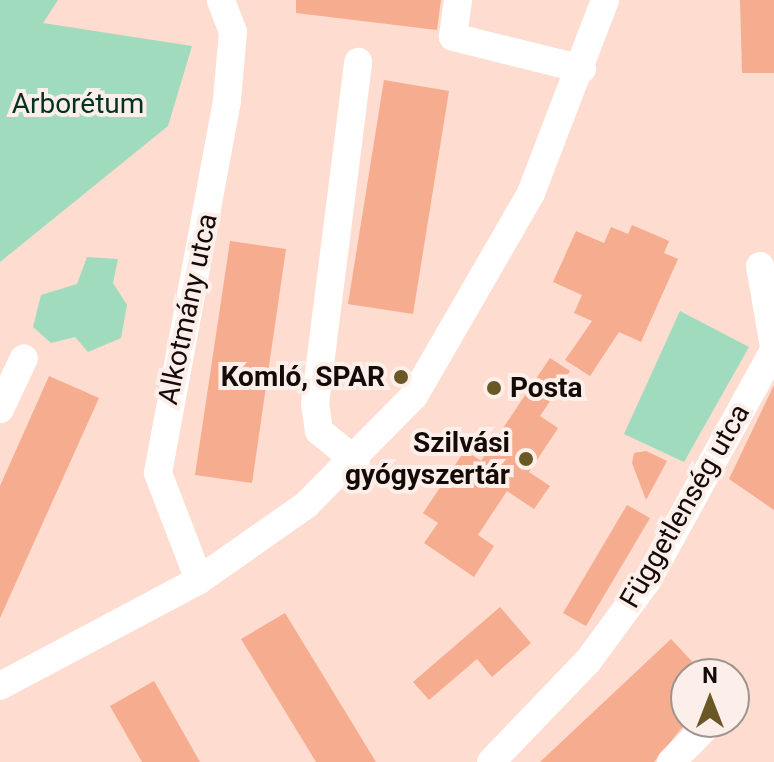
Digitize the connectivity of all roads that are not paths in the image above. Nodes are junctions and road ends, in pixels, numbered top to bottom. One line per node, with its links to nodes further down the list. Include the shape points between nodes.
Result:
1 (221, 0): 11 (street, Alkotmány utca, via 233,32 209,209 158,473)
2 (458, 0): 5 (street, via 453,37)
3 (605, 0): 5 (street)
4 (358, 62): 10 (street, via 315,404 319,431)
5 (582, 69): 10 (street, via 531,193 465,313 414,396)
6 (760, 266): 7 (street, Függetlenség utca)
7 (774, 349): 14 (street, Függetlenség utca, via 647,581 588,661)
8 (24, 358): 9 (street)
9 (0, 409)
10 (356, 461): 11 (street)
11 (199, 580): 12 (street)
12 (0, 686)
13 (695, 738): 15 (street)
14 (491, 762)
15 (671, 762)

